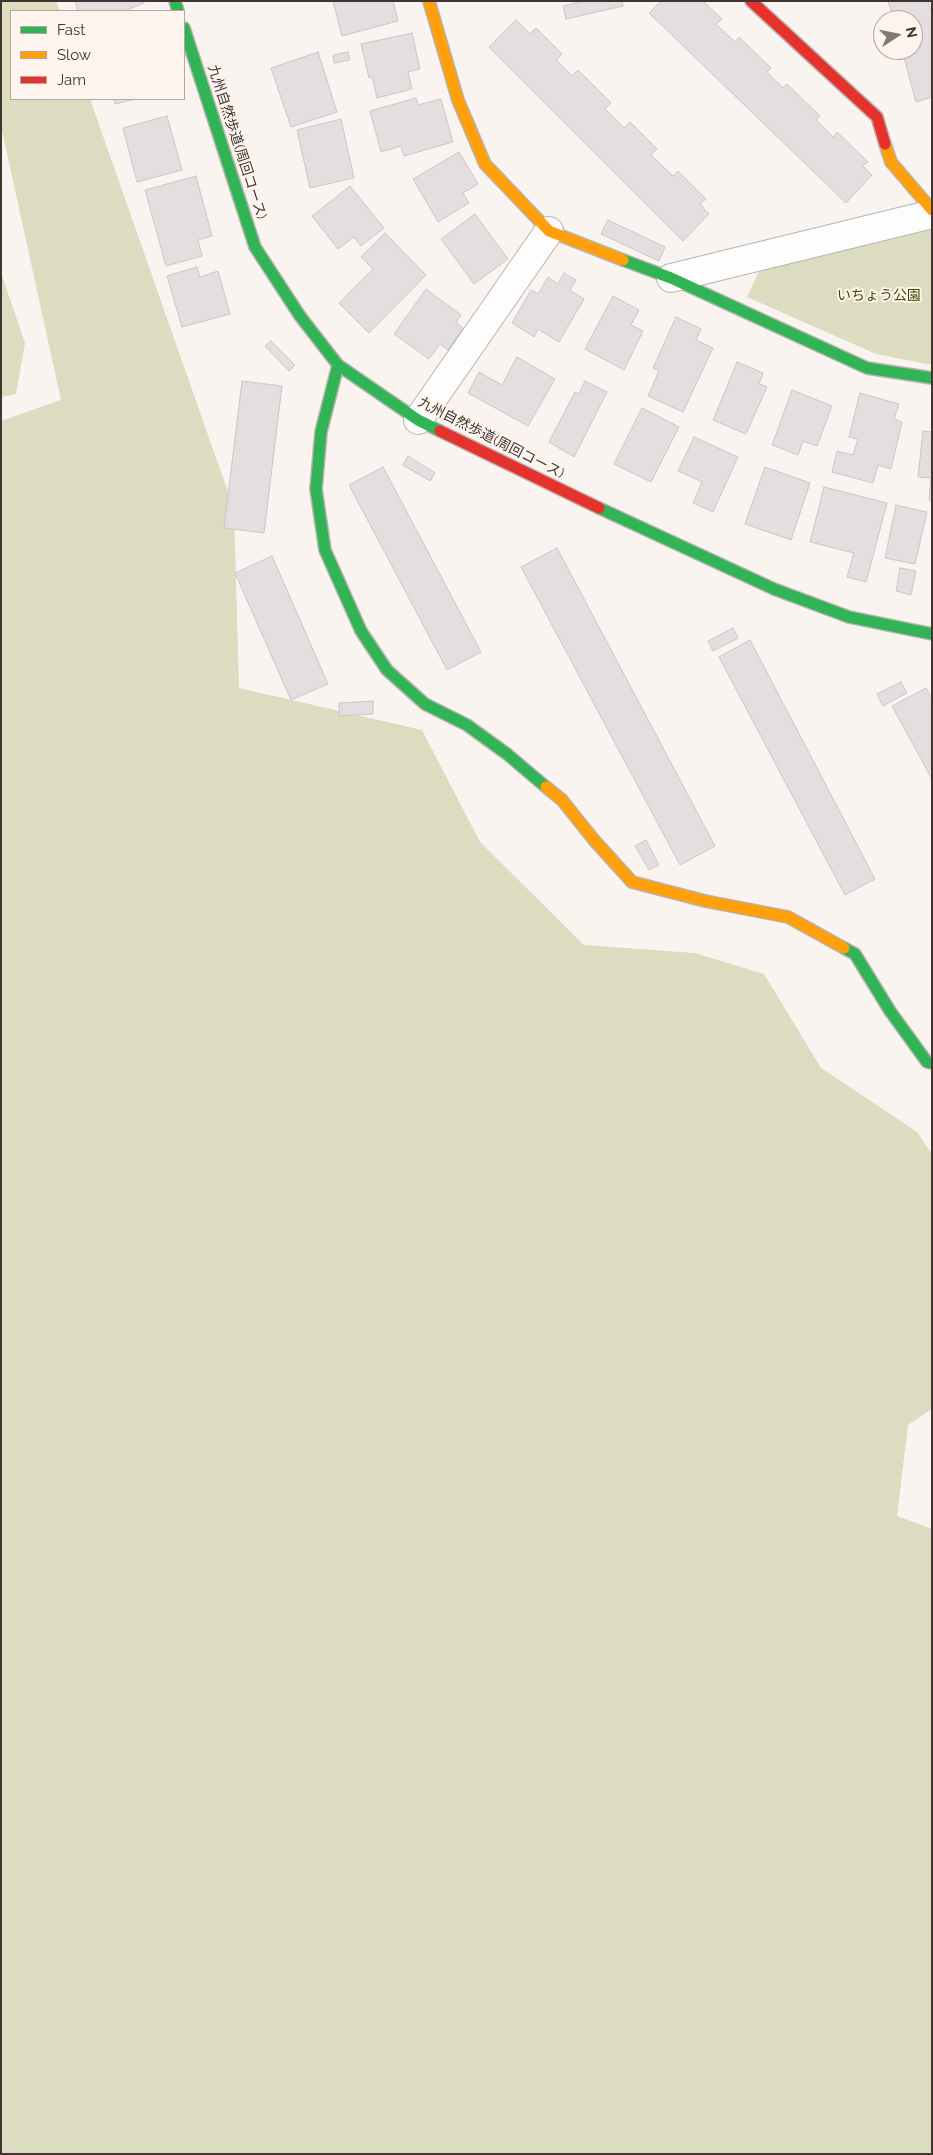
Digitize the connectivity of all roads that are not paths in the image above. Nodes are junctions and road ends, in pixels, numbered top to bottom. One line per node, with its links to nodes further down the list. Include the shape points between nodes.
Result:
1 (429, 1): 6 (street, via 458,100 485,164)
2 (751, 1): 4 (street, via 877,116 891,162)
3 (185, 31): 8 (street, 九州自然歩道(周回コース), via 255,246 300,316)
4 (932, 210)
5 (932, 214): 7 (street)
6 (549, 231): 7 (street); 10 (street)
7 (671, 278): 9 (street, via 867,368)
8 (338, 365): 10 (street, 九州自然歩道(周回コース)); 12 (street, via 321,432 316,489 325,550 361,631 387,670 425,704 467,726 507,754 562,800 632,882 705,901 788,917 855,954 890,1012 927,1062)
9 (932, 378)
10 (418, 420): 11 (street, 九州自然歩道(周回コース), via 774,589 849,617)
11 (932, 634)
12 (932, 1063)

